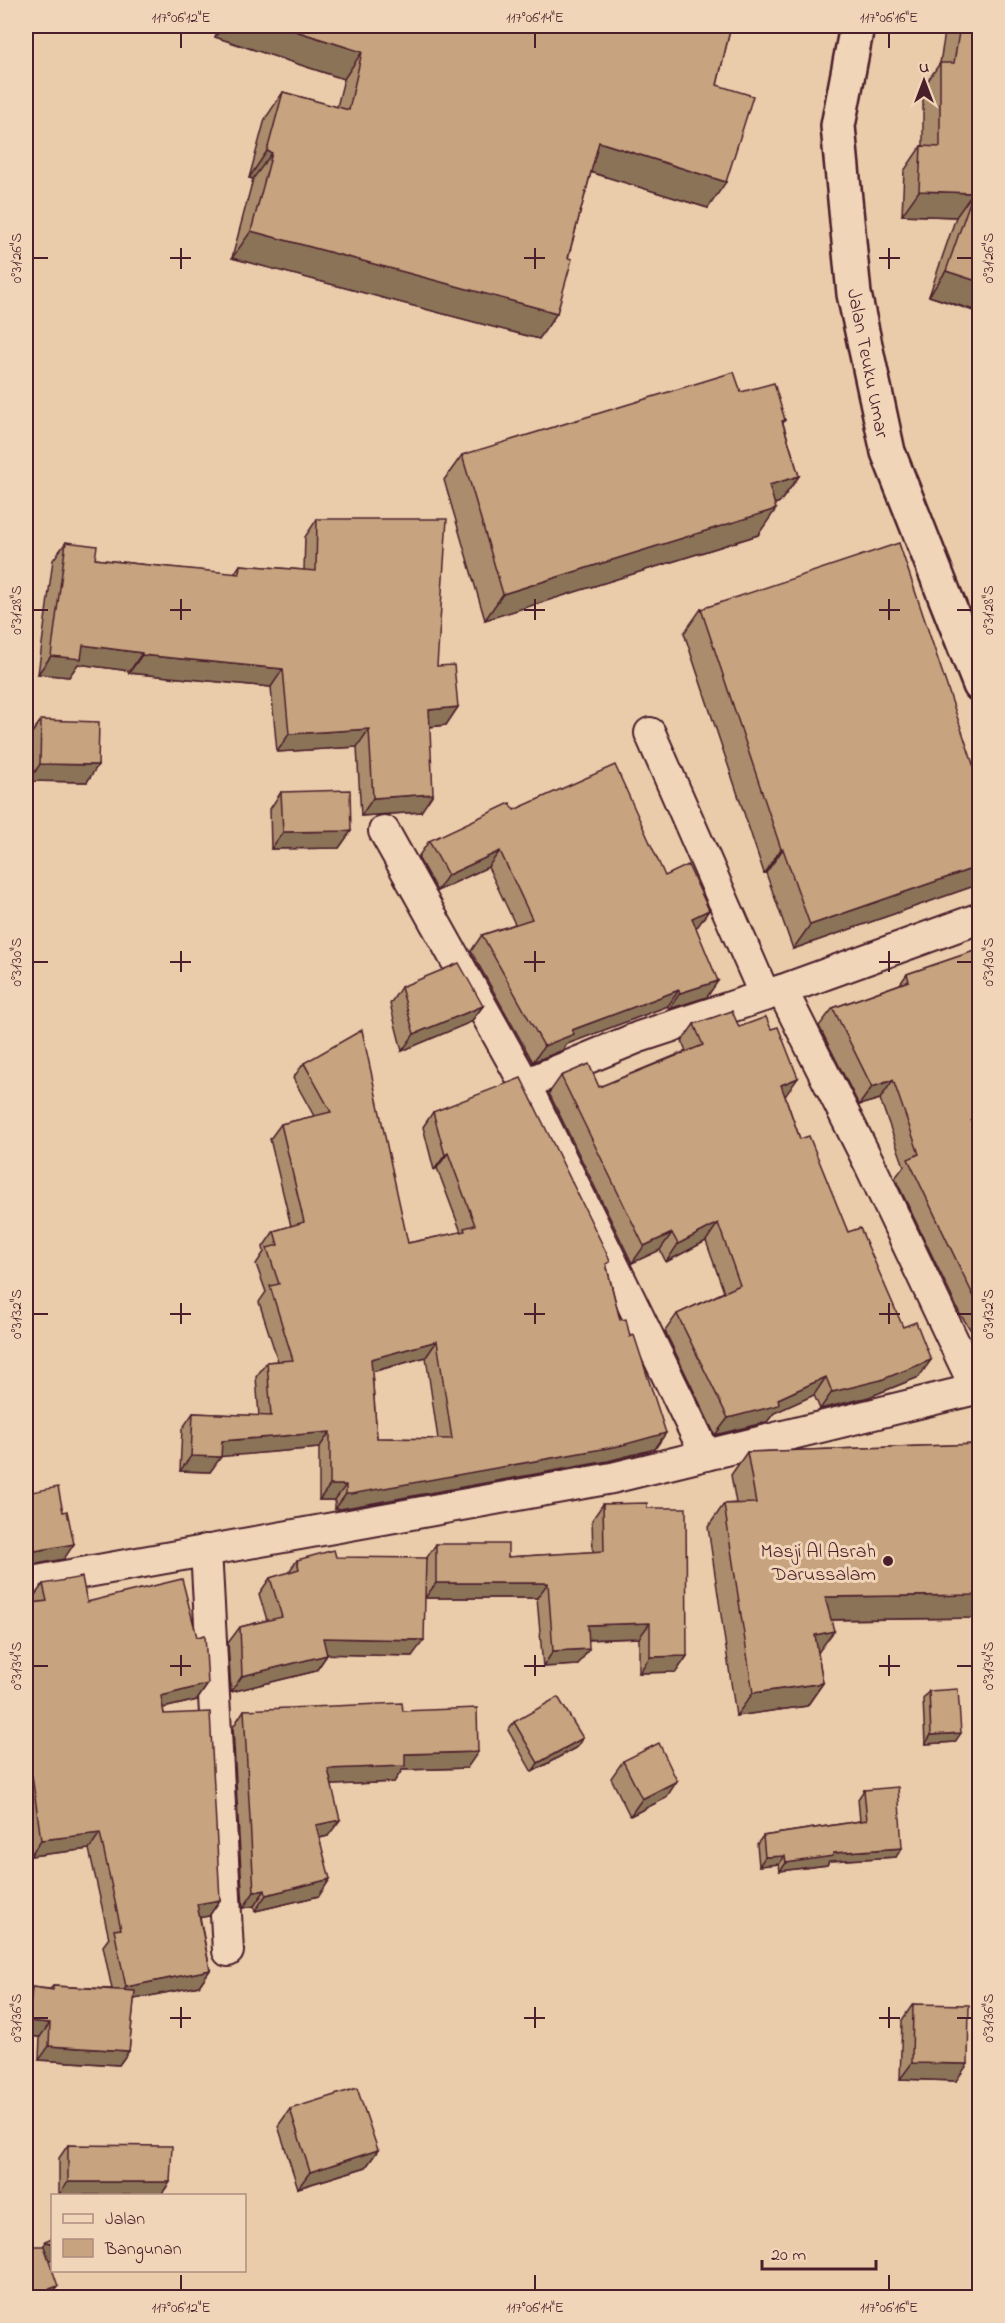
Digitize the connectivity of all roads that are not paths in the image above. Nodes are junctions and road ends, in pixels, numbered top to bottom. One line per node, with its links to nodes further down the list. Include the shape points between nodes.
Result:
1 (857, 26): 2 (main road, Jalan Teuku Umar, via 838,126 854,294 888,452)
2 (980, 685)
3 (650, 733): 6 (street)
4 (384, 831): 7 (street)
5 (980, 918): 6 (street)
6 (773, 993): 7 (street, via 639,1037); 8 (street, via 869,1163)
7 (525, 1083): 9 (street)
8 (978, 1393): 9 (street)
9 (706, 1455): 10 (street, via 612,1478)
10 (206, 1550): 11 (street); 12 (street)
11 (26, 1583)
12 (228, 1951)

